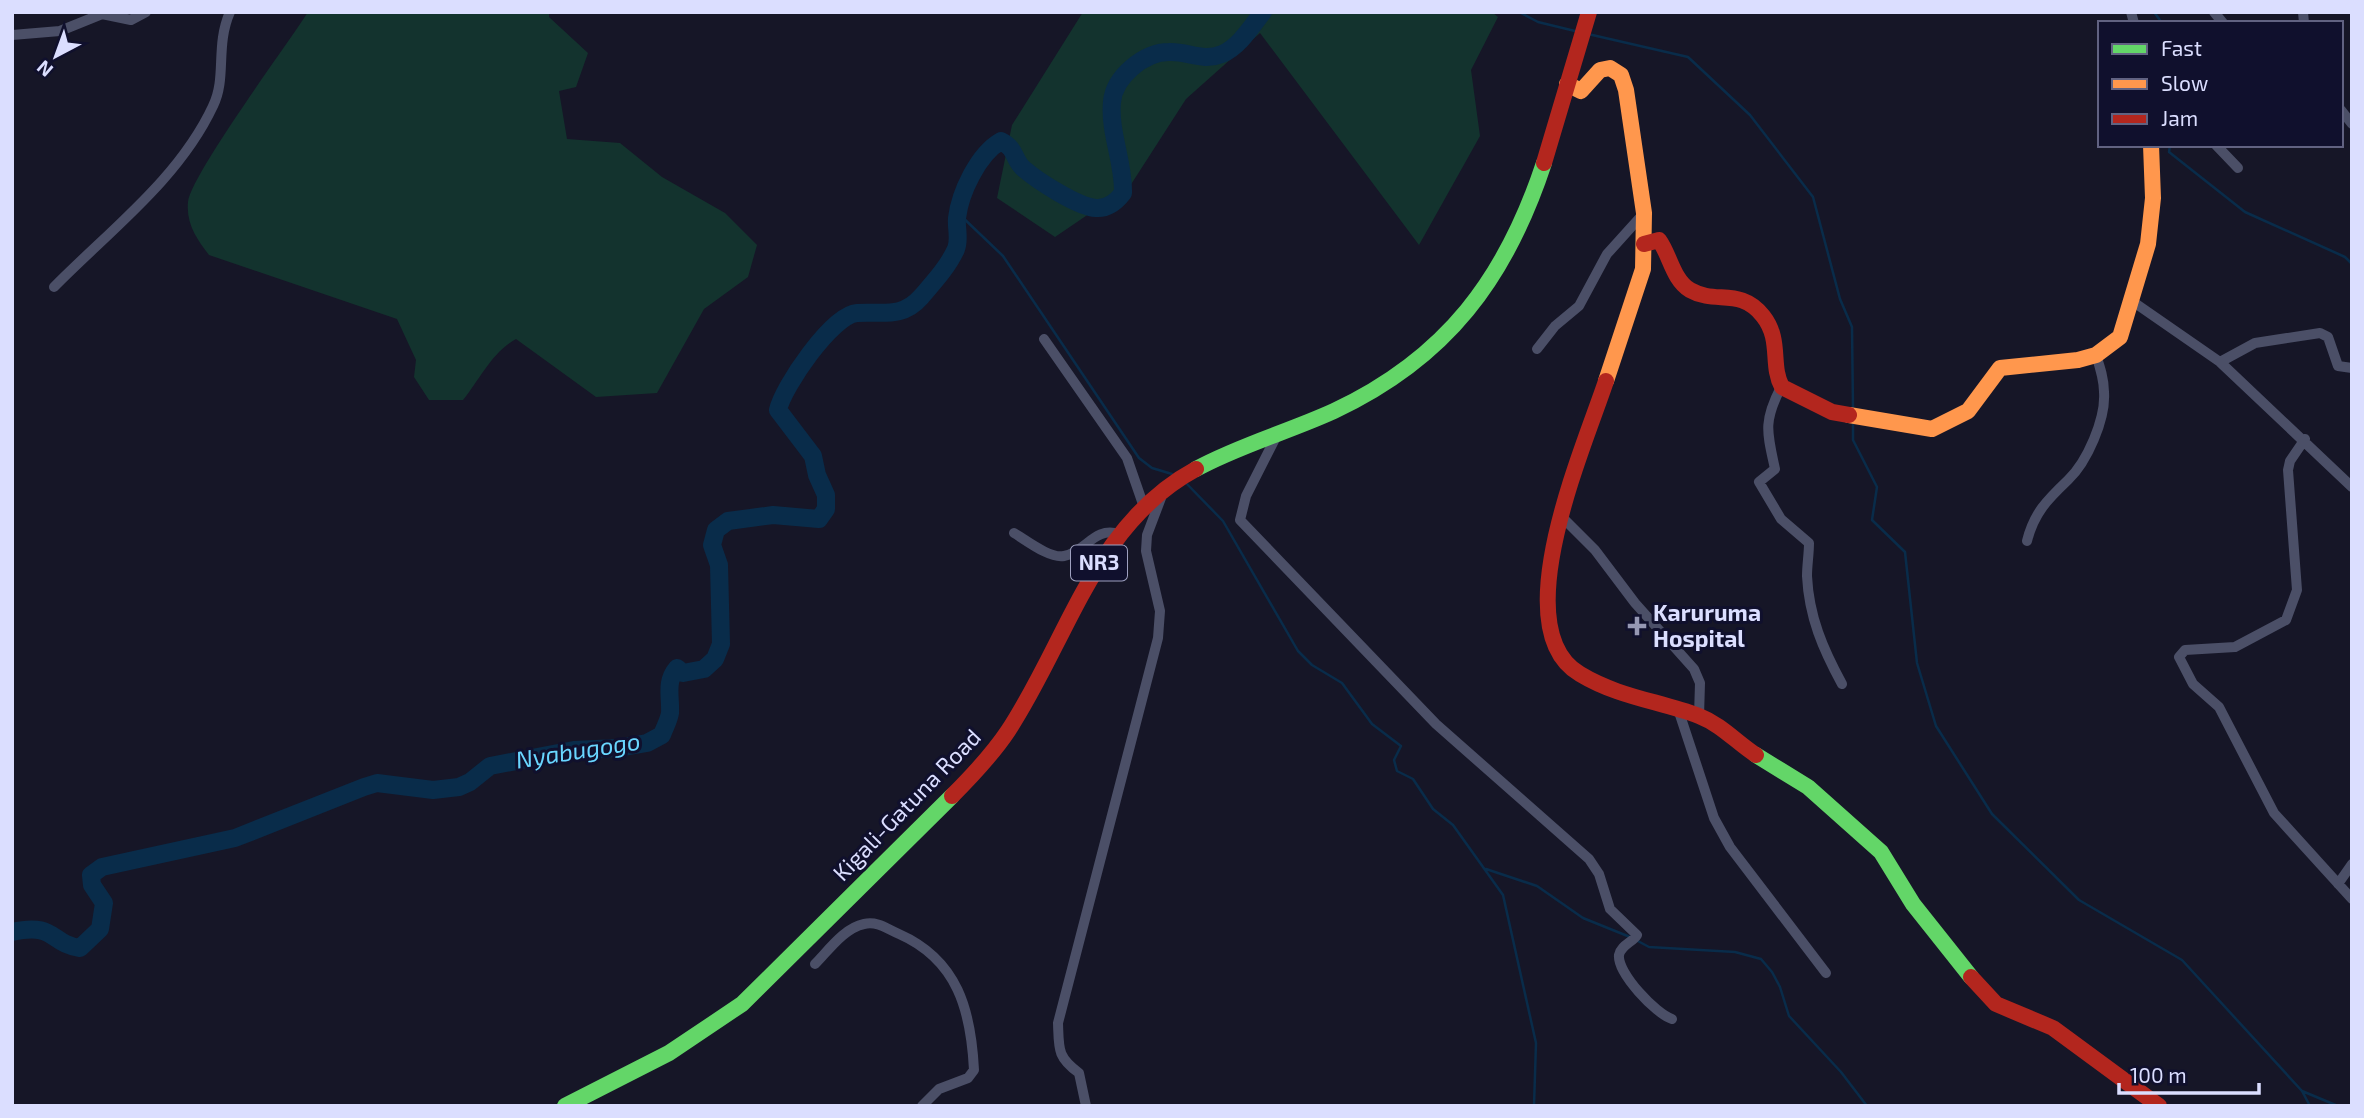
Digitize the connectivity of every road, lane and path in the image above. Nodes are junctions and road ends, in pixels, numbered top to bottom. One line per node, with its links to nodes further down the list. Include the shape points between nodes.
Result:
1 (146, 12): 4 (street, via 131,20 102,14 60,31)
2 (230, 12): 11 (street, via 221,42 219,92 193,141 163,180)
3 (1589, 12): 5 (main road, Kigali-Gatuna Road / NR3)
4 (12, 35)
5 (1567, 84): 9 (main road, via 1581,91 1600,70 1610,68 1621,75); 19 (main road, Kigali-Gatuna Road / NR3, via 1525,217 1476,301 1407,364 1355,400)
6 (2151, 147): 12 (main road, via 2153,198 2148,244)
7 (2218, 147): 8 (street)
8 (2238, 169)
9 (1644, 213): 10 (main road); 14 (street, via 1607,254 1579,306 1555,326)
10 (1644, 244): 18 (main road, via 1659,240 1682,284 1690,290 1749,300 1762,313 1777,349); 24 (main road, via 1643,268)
11 (54, 287)
12 (2132, 301): 15 (main road, via 2120,337); 16 (street)
13 (1045, 339): 23 (street, via 1127,458)
14 (1538, 349)
15 (2096, 355): 18 (main road, via 2000,368 1968,411 1932,429 1832,412); 27 (street, via 2105,394 2099,421 2081,463 2043,502)
16 (2220, 362): 17 (street, via 2255,343 2320,333 2329,337 2338,366); 20 (street)
17 (2352, 368)
18 (1781, 387): 28 (street, via 1767,416 1766,430 1776,470 1759,482 1781,519 1809,543 1812,618 1819,642)
19 (1278, 433): 22 (main road, Kigali-Gatuna Road / NR3, via 1196,467); 36 (street, via 1246,496 1240,520 1436,724 1595,866 1610,909 1637,935 1619,956 1624,972 1658,1014)
20 (2305, 439): 21 (street); 32 (street, via 2288,470 2297,590 2286,620 2235,647 2185,650 2179,657 2193,684 2218,707 2274,813)
21 (2352, 486)
22 (1165, 489): 23 (main road, Kigali-Gatuna Road / NR3); 39 (street, via 1147,535 1146,551 1160,611 1158,638 1058,1023 1060,1054 1079,1073)
23 (1144, 507): 26 (main road, Kigali-Gatuna Road / NR3)
24 (1560, 515): 29 (main road, via 1546,597 1547,621 1561,657 1598,685); 30 (street, via 1695,669 1700,683)
25 (1014, 533): 26 (street, via 1065,556 1100,533)
26 (1119, 534): 37 (main road, Kigali-Gatuna Road / NR3, via 1080,593 1007,733 948,801 747,999 681,1048)
27 (2026, 541)
28 (1842, 684)
29 (1679, 712): 30 (main road); 35 (street, via 1714,818 1730,847)
30 (1699, 716): 40 (main road, via 1808,787 1881,852 1955,960 1996,1004 2053,1028)
31 (2352, 864): 32 (street)
32 (2338, 884): 33 (street)
33 (2352, 899)
34 (815, 964): 38 (street, via 851,929 865,923 882,925 906,937 949,971 964,1007 974,1070 968,1078 939,1089)
35 (1826, 973)
36 (1672, 1019)
37 (565, 1106)
38 (922, 1106)
39 (1087, 1106)
40 (2159, 1106)

